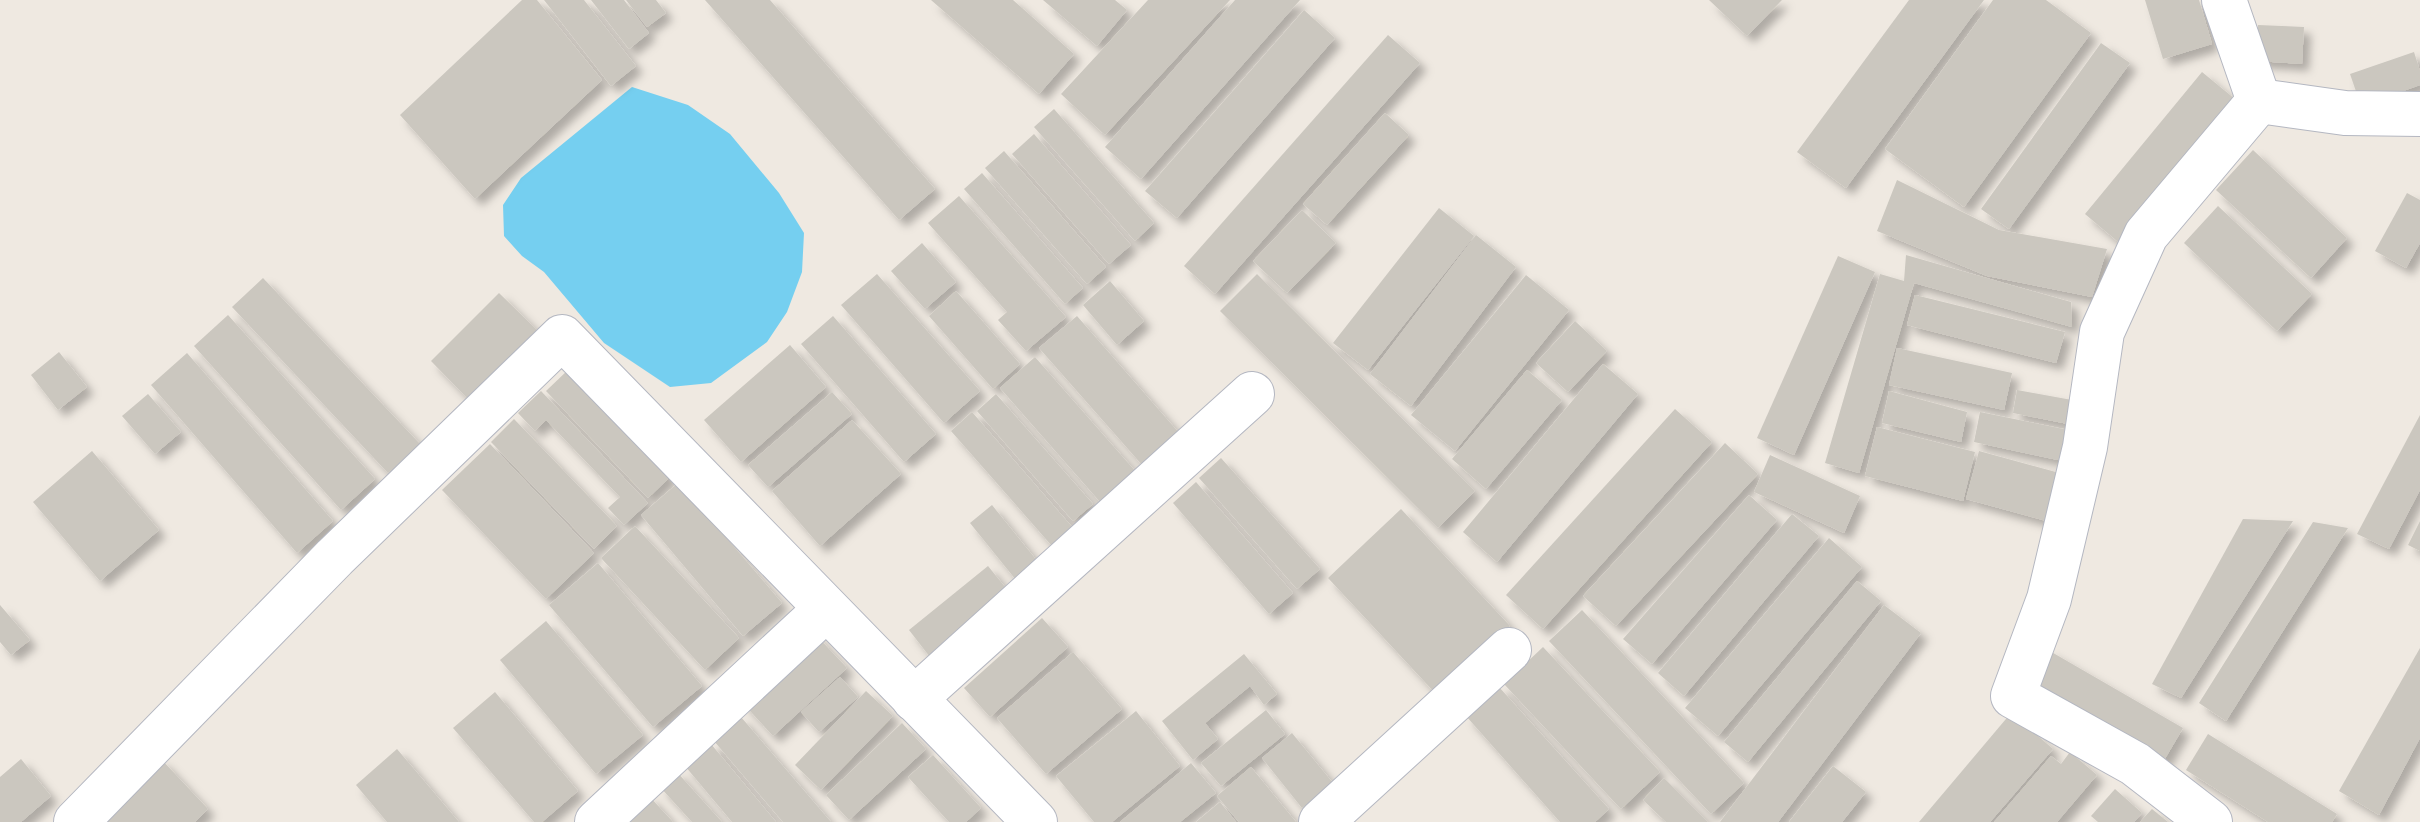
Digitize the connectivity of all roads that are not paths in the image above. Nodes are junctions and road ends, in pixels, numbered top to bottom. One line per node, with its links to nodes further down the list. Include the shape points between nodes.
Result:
1 (2224, 0): 2 (street)
2 (2259, 101): 3 (street, via 2345,113); 12 (street, via 2146,235 2102,332 2085,447 2049,599 2013,696 2135,764)
3 (2420, 114)
4 (1252, 394): 7 (street)
5 (826, 609): 7 (street); 8 (street, via 562,337 335,557); 9 (street)
6 (1509, 650): 11 (street)
7 (914, 699): 10 (street)
8 (76, 822)
9 (597, 822)
10 (1035, 822)
11 (1321, 822)
12 (2210, 822)

